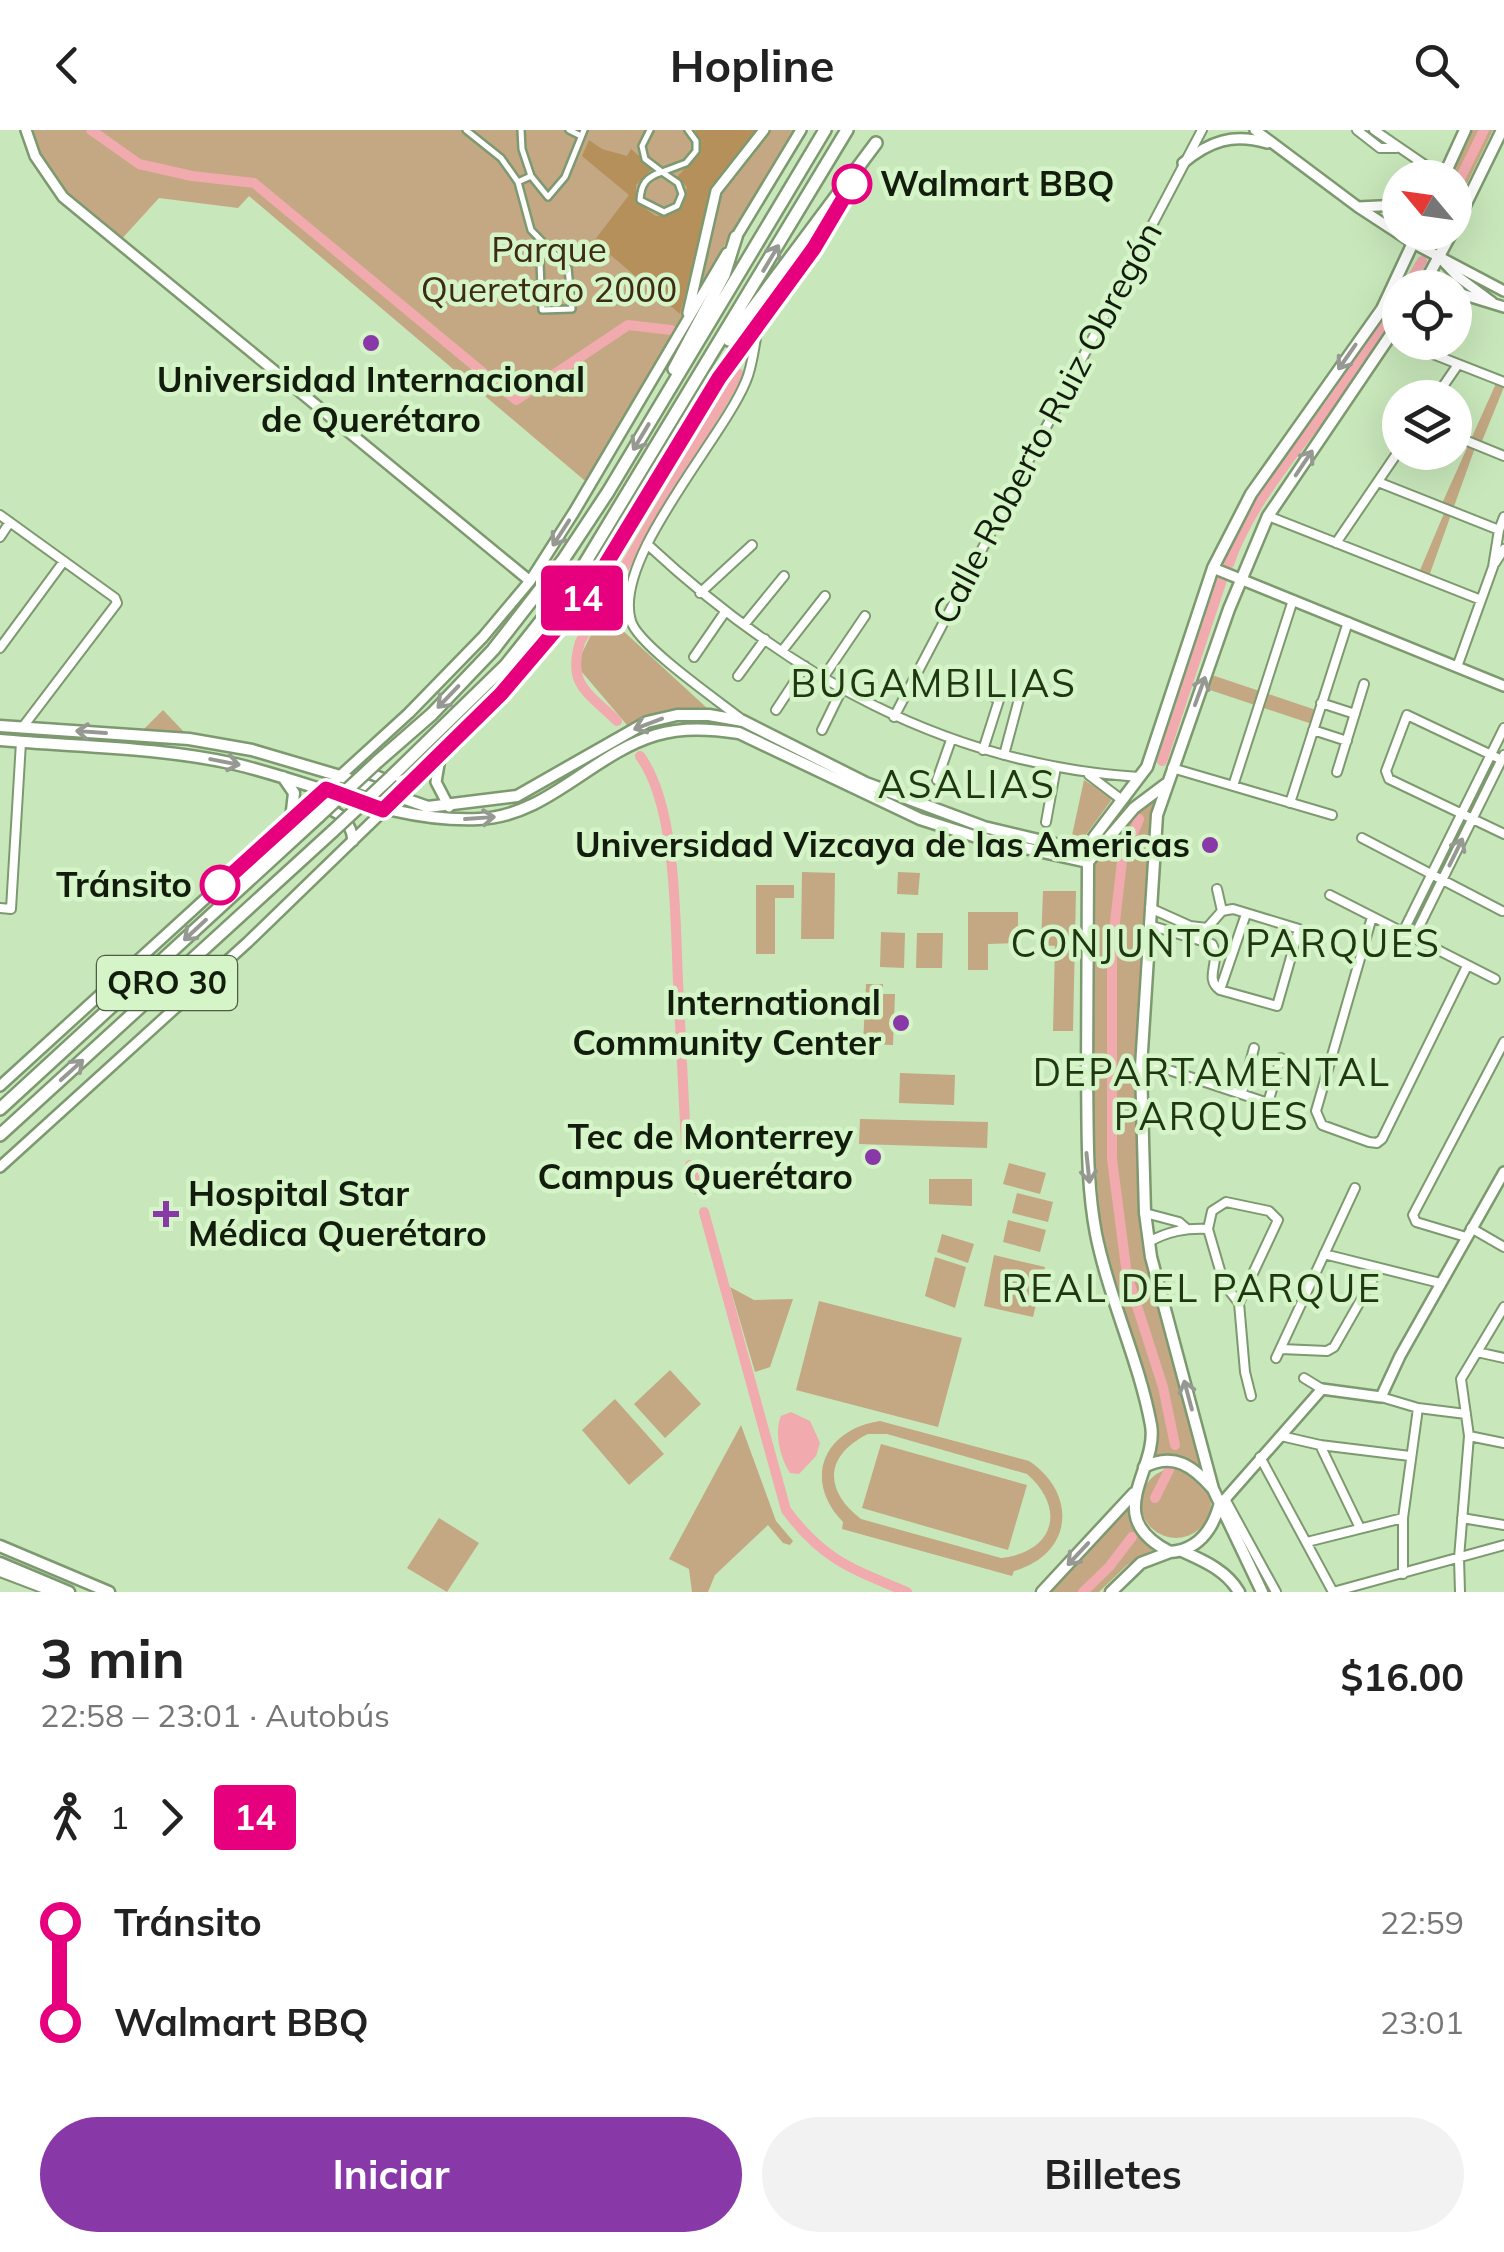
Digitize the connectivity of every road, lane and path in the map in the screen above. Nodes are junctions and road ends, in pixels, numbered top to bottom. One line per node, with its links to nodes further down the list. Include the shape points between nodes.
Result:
1 (26, 130): 71 (street, via 63,198)
2 (466, 130): 27 (street)
3 (521, 130): 26 (street)
4 (569, 130): 18 (street)
5 (650, 130): 25 (street, via 642,146)
6 (688, 130): 25 (street, via 696,151)
7 (764, 130): 44 (street, via 716,191)
8 (800, 130): 32 (street)
9 (826, 130): 44 (main road)
10 (847, 130): 45 (main road, QRO 30, one-way to 10)
11 (884, 130): 19 (street)
12 (1202, 130): 24 (street, Calle Roberto Ruiz Obregón)
13 (1255, 130): 20 (street)
14 (1356, 130): 21 (street, via 1380,148)
15 (1374, 130): 21 (street)
16 (1465, 130): 23 (main road)
17 (1502, 130): 28 (main road)
18 (582, 132): 26 (street, via 565,177 548,197)
19 (876, 143): 43 (street); 45 (main road)
20 (1276, 146): 24 (street, via 1226,138); 30 (street)
21 (1396, 148): 22 (street)
22 (1416, 160)
23 (1451, 160)
24 (1184, 163): 96 (street, Calle Roberto Ruiz Obregón)
25 (662, 172): 25 (street, via 678,182 682,194 664,212 640,200 641,187)
26 (532, 176): 27 (street)
27 (518, 182): 33 (street)
28 (1472, 192)
29 (1382, 206): 30 (street)
30 (1358, 208): 31 (street)
31 (1382, 221)
32 (736, 237): 44 (main road, via 724,274)
33 (538, 238): 33 (street, via 568,268 572,309 542,310)
34 (1411, 250): 68 (main road, one-way to 68, via 1382,309 1251,494)
35 (1430, 250): 37 (street)
36 (1442, 250): 37 (main road)
37 (1438, 256): 38 (main road); 39 (street); 41 (street)
38 (1431, 270)
39 (1504, 290)
40 (1472, 297): 41 (street)
41 (1492, 302): 42 (street)
42 (1504, 307)
43 (758, 328): 63 (street, via 746,381); 110 (street, via 719,378 576,606)
44 (691, 330): 46 (main road)
45 (723, 343): 166 (main road, QRO 30, one-way to 45, bridge, via 493,679 579,574)
46 (684, 348): 71 (street, one-way to 71); 167 (main road, QRO 30, one-way to 167, bridge, via 658,409 562,560 493,650 432,714)
47 (1382, 360): 57 (main road, one-way to 47)
48 (1443, 360): 49 (street)
49 (1457, 366): 50 (street); 51 (street)
50 (1448, 380)
51 (1504, 382)
52 (1472, 443): 53 (street)
53 (1504, 456)
54 (1386, 470): 55 (street)
55 (1378, 482): 60 (street); 62 (street)
56 (0, 515): 59 (street)
57 (1268, 516): 62 (street); 70 (main road)
58 (1504, 517): 60 (street)
59 (10, 522): 61 (street); 66 (street)
60 (1498, 530): 67 (street)
61 (0, 537)
62 (1336, 542): 75 (street)
63 (647, 544): 72 (street); 97 (street, via 628,595 631,624)
64 (752, 546): 72 (street)
65 (1504, 549): 67 (street)
66 (64, 562): 81 (street); 99 (street, via 118,604)
67 (1493, 567): 75 (street)
68 (1213, 568): 70 (street); 120 (main road)
69 (784, 576): 79 (street)
70 (1241, 579): 74 (street); 114 (main road, one-way to 70)
71 (530, 580): 112 (street, via 483,637)
72 (700, 593): 76 (street)
73 (825, 596): 82 (street)
74 (1293, 600): 78 (street); 123 (street)
75 (1481, 600): 85 (street)
76 (725, 612): 79 (street); 83 (street)
77 (865, 616): 87 (street)
78 (1348, 622): 85 (street); 93 (street)
79 (744, 625): 80 (street)
80 (765, 639): 82 (street); 86 (street)
81 (0, 648)
82 (782, 651): 84 (street)
83 (694, 657)
84 (805, 666): 87 (street); 94 (street)
85 (1458, 667): 89 (street)
86 (738, 676)
87 (823, 678): 90 (street)
88 (1364, 684): 95 (street)
89 (1504, 686)
90 (842, 689): 96 (street); 101 (street)
91 (992, 696): 107 (street, via 999,700)
92 (1019, 699): 109 (street)
93 (1322, 703): 95 (street); 102 (street)
94 (776, 710)
95 (1355, 714): 105 (street)
96 (894, 717): 104 (street)
97 (743, 721): 129 (main road, one-way to 129, via 693,715 647,722 517,796); 140 (main road, via 908,801 1068,848)
98 (0, 726): 99 (main road)
99 (22, 728): 119 (main road, one-way to 99, via 189,739)
100 (1504, 728): 108 (street)
101 (822, 730)
102 (1313, 730): 105 (street); 127 (street)
103 (0, 740): 106 (main road)
104 (951, 740): 107 (street); 121 (street)
105 (1347, 741): 117 (street)
106 (21, 742): 118 (main road, one-way to 118, via 185,755); 146 (street, via 11,909)
107 (983, 750): 109 (street)
108 (1491, 754): 111 (street); 132 (street); 132 (street, via 1410,714 1404,718 1387,776)
109 (1004, 755): 113 (street)
110 (440, 756): 115 (street); 129 (street, via 436,782)
111 (1503, 757): 135 (street)
112 (358, 759): 115 (street, via 366,773 394,783); 119 (street)
113 (1056, 767): 116 (street); 136 (street)
114 (1172, 768): 122 (main road); 123 (street)
115 (423, 772): 125 (street)
116 (1086, 772): 120 (street); 126 (street)
117 (1337, 772)
118 (282, 776): 124 (main road); 134 (main road, via 294,793)
119 (340, 776): 124 (street); 125 (main road)
120 (1139, 777): 126 (main road)
121 (937, 780)
122 (1166, 783): 141 (main road, via 1134,808); 147 (main road)
123 (1234, 786): 127 (street)
124 (326, 789): 128 (street); 130 (main road)
125 (397, 797): 130 (street); 131 (main road)
126 (1122, 800): 140 (main road)
127 (1290, 802): 133 (street)
128 (306, 805): 134 (street); 139 (street, via 336,812 352,828)
129 (449, 807): 131 (main road)
130 (383, 810): 131 (main road); 139 (street)
131 (426, 812): 141 (main road, one-way to 141, via 506,815 654,735 709,729 739,734 920,819)
132 (1462, 814): 135 (street); 142 (street)
133 (1332, 815)
134 (291, 818): 164 (street)
135 (1472, 819): 137 (street); 143 (street, one-way to 135)
136 (1046, 822)
137 (1504, 834)
138 (1362, 838): 142 (street)
139 (353, 840): 170 (street)
140 (1091, 845): 141 (main road)
141 (1088, 862): 200 (main road, one-way to 200, via 1087,1156 1096,1234 1152,1429)
142 (1432, 874): 143 (street); 154 (street)
143 (1442, 878): 148 (street); 156 (street)
144 (1216, 889): 149 (street)
145 (1330, 895): 151 (street)
146 (0, 908)
147 (1150, 908): 152 (main road); 153 (street)
148 (1502, 911)
149 (1222, 912): 150 (street); 153 (street, via 1206,928)
150 (1246, 914): 159 (street); 159 (street, via 1299,929 1280,1001 1274,1008)
151 (1372, 918): 154 (street); 157 (street, via 1316,1110 1322,1125 1377,1144 1382,1140)
152 (1148, 925): 155 (street); 163 (main road)
153 (1190, 926): 155 (street)
154 (1402, 934): 156 (street)
155 (1188, 937): 159 (street, via 1216,950 1211,978)
156 (1413, 939): 157 (street)
157 (1468, 966): 158 (street)
158 (1496, 979)
159 (1220, 990)
160 (1504, 1042): 176 (street, via 1413,1215 1416,1222)
161 (1254, 1048): 165 (street)
162 (1281, 1058): 165 (street, via 1268,1103)
163 (1142, 1061): 165 (street); 173 (main road)
164 (0, 1086)
165 (1242, 1093)
166 (30, 1108): 168 (main road, QRO 30); 169 (main road)
167 (0, 1109)
168 (0, 1136)
169 (0, 1145)
170 (0, 1166)
171 (1504, 1172): 176 (street)
172 (1355, 1188): 179 (street)
173 (1145, 1214): 174 (street); 177 (main road)
174 (1186, 1228): 175 (street); 177 (street)
175 (1208, 1229): 182 (street, via 1224,1284); 182 (street, via 1212,1212 1226,1202 1269,1211 1278,1220)
176 (1468, 1233): 178 (street); 181 (street)
177 (1148, 1242): 201 (main road, one-way to 177)
178 (1504, 1247)
179 (1324, 1254): 180 (street); 184 (street)
180 (1378, 1270): 181 (street); 184 (street, via 1334,1347)
181 (1440, 1283): 191 (street)
182 (1239, 1303): 190 (street)
183 (1504, 1307): 185 (street)
184 (1281, 1349): 186 (street)
185 (1477, 1352): 187 (street); 193 (street, via 1461,1378)
186 (1276, 1358)
187 (1504, 1358)
188 (1304, 1378): 189 (street)
189 (1322, 1389): 191 (street); 194 (street)
190 (1251, 1396)
191 (1382, 1397): 192 (street)
192 (1418, 1408): 193 (street); 198 (street)
193 (1466, 1414): 195 (street)
194 (1281, 1436): 197 (street); 199 (street)
195 (1469, 1436): 196 (street); 205 (street)
196 (1504, 1443)
197 (1320, 1444): 198 (street); 207 (street)
198 (1410, 1456): 204 (street)
199 (1260, 1457): 203 (street); 208 (street)
200 (1144, 1467): 201 (main road, via 1163,1460 1187,1464); 202 (main road)
201 (1213, 1489): 203 (main road)
202 (1134, 1492): 211 (main road, via 1149,1538); 218 (main road, one-way to 218)
203 (1222, 1502): 211 (main road, via 1205,1536); 221 (main road); 222 (street)
204 (1403, 1518): 207 (street); 215 (street)
205 (1462, 1518): 206 (street); 212 (street)
206 (1504, 1525)
207 (1360, 1528): 208 (street)
208 (1306, 1542): 223 (street)
209 (0, 1545): 217 (main road)
210 (1504, 1546): 212 (street)
211 (1176, 1552): 219 (main road, via 1141,1563); 220 (main road, via 1216,1568)
212 (1459, 1558): 215 (street); 224 (street)
213 (0, 1563): 216 (main road)
214 (0, 1572): 216 (street)
215 (1403, 1574): 223 (street)
216 (57, 1590)
217 (109, 1592)
218 (1042, 1592)
219 (1111, 1592)
220 (1239, 1592)
221 (1262, 1592)
222 (1276, 1592)
223 (1333, 1592)
224 (1460, 1592)

